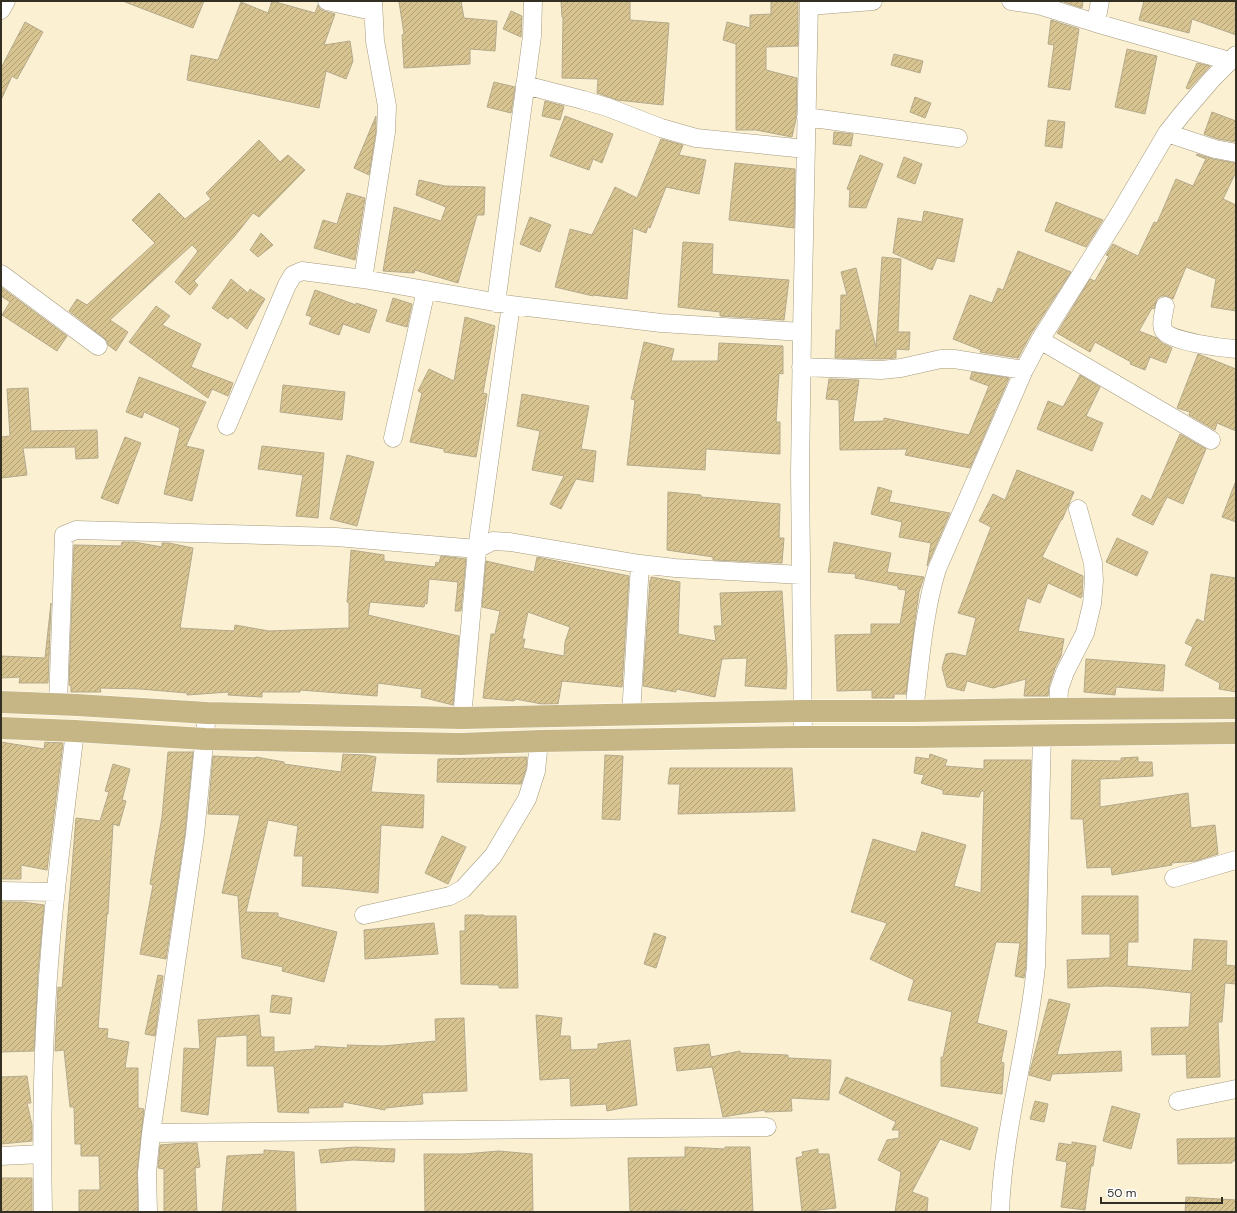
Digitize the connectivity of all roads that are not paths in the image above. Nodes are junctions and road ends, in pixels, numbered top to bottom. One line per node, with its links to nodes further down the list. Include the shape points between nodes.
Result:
1 (6, 1): 9 (street)
2 (327, 1): 8 (street)
3 (532, 1): 12 (street, via 532,36)
4 (873, 1): 7 (street)
5 (1011, 1): 10 (street, via 1038,5)
6 (1100, 1): 10 (street)
7 (809, 3): 13 (street)
8 (372, 6): 19 (street, via 375,41 387,106 386,132)
9 (1, 10)
10 (1096, 23): 11 (street)
11 (1232, 58): 14 (street)
12 (525, 85): 16 (street, via 607,107 661,128 696,138); 21 (street)
13 (806, 117): 15 (street); 16 (street)
14 (1167, 133): 17 (street, via 1215,149); 24 (street)
15 (958, 138)
16 (806, 149): 23 (street)
17 (1236, 153)
18 (1, 274): 25 (street)
19 (363, 279): 20 (street); 29 (street, via 302,271 293,275)
20 (426, 290): 21 (street); 30 (street)
21 (504, 304): 23 (street, via 662,323); 33 (street)
22 (1165, 306): 26 (street, via 1163,330 1168,335 1209,346)
23 (802, 332): 27 (street)
24 (1040, 340): 28 (street); 31 (street)
25 (98, 346)
26 (1236, 349)
27 (802, 367): 28 (street, via 882,370 954,359); 35 (street)
28 (1024, 370): 41 (street, via 931,587)
29 (227, 426)
30 (393, 438)
31 (1211, 440)
32 (1078, 509): 39 (street, via 1093,563 1092,604 1085,633 1059,689)
33 (477, 549): 34 (street, via 493,541 510,542); 37 (street, via 336,537 76,530 64,535); 44 (street)
34 (640, 564): 35 (street); 43 (street)
35 (802, 575): 40 (street)
36 (1, 702): 37 (main road)
37 (58, 704): 42 (main road)
38 (1236, 708): 39 (main road)
39 (1058, 709): 41 (main road)
40 (802, 711): 41 (main road); 43 (main road); 49 (street)
41 (914, 712)
42 (208, 714): 44 (main road); 50 (street)
43 (631, 715): 44 (main road)
44 (462, 718)
45 (1, 728): 46 (main road)
46 (75, 731): 50 (main road); 55 (street)
47 (1236, 734): 48 (main road)
48 (1042, 735): 49 (main road); 65 (street, via 1036,966 1004,1159)
49 (803, 737): 51 (main road)
50 (205, 739): 51 (main road, via 461,744); 60 (street, via 195,834)
51 (539, 741): 56 (street, via 536,771 527,799 493,856 463,890 450,896)
52 (1236, 860): 53 (street)
53 (1174, 878)
54 (1, 891): 55 (street)
55 (56, 892): 61 (street, via 46,1017)
56 (364, 915)
57 (1236, 1089): 58 (street)
58 (1178, 1101)
59 (767, 1127): 60 (street)
60 (151, 1133): 64 (street, via 147,1173)
61 (42, 1154): 62 (street); 63 (street)
62 (1, 1156)
63 (43, 1212)
64 (148, 1212)
65 (1000, 1212)

